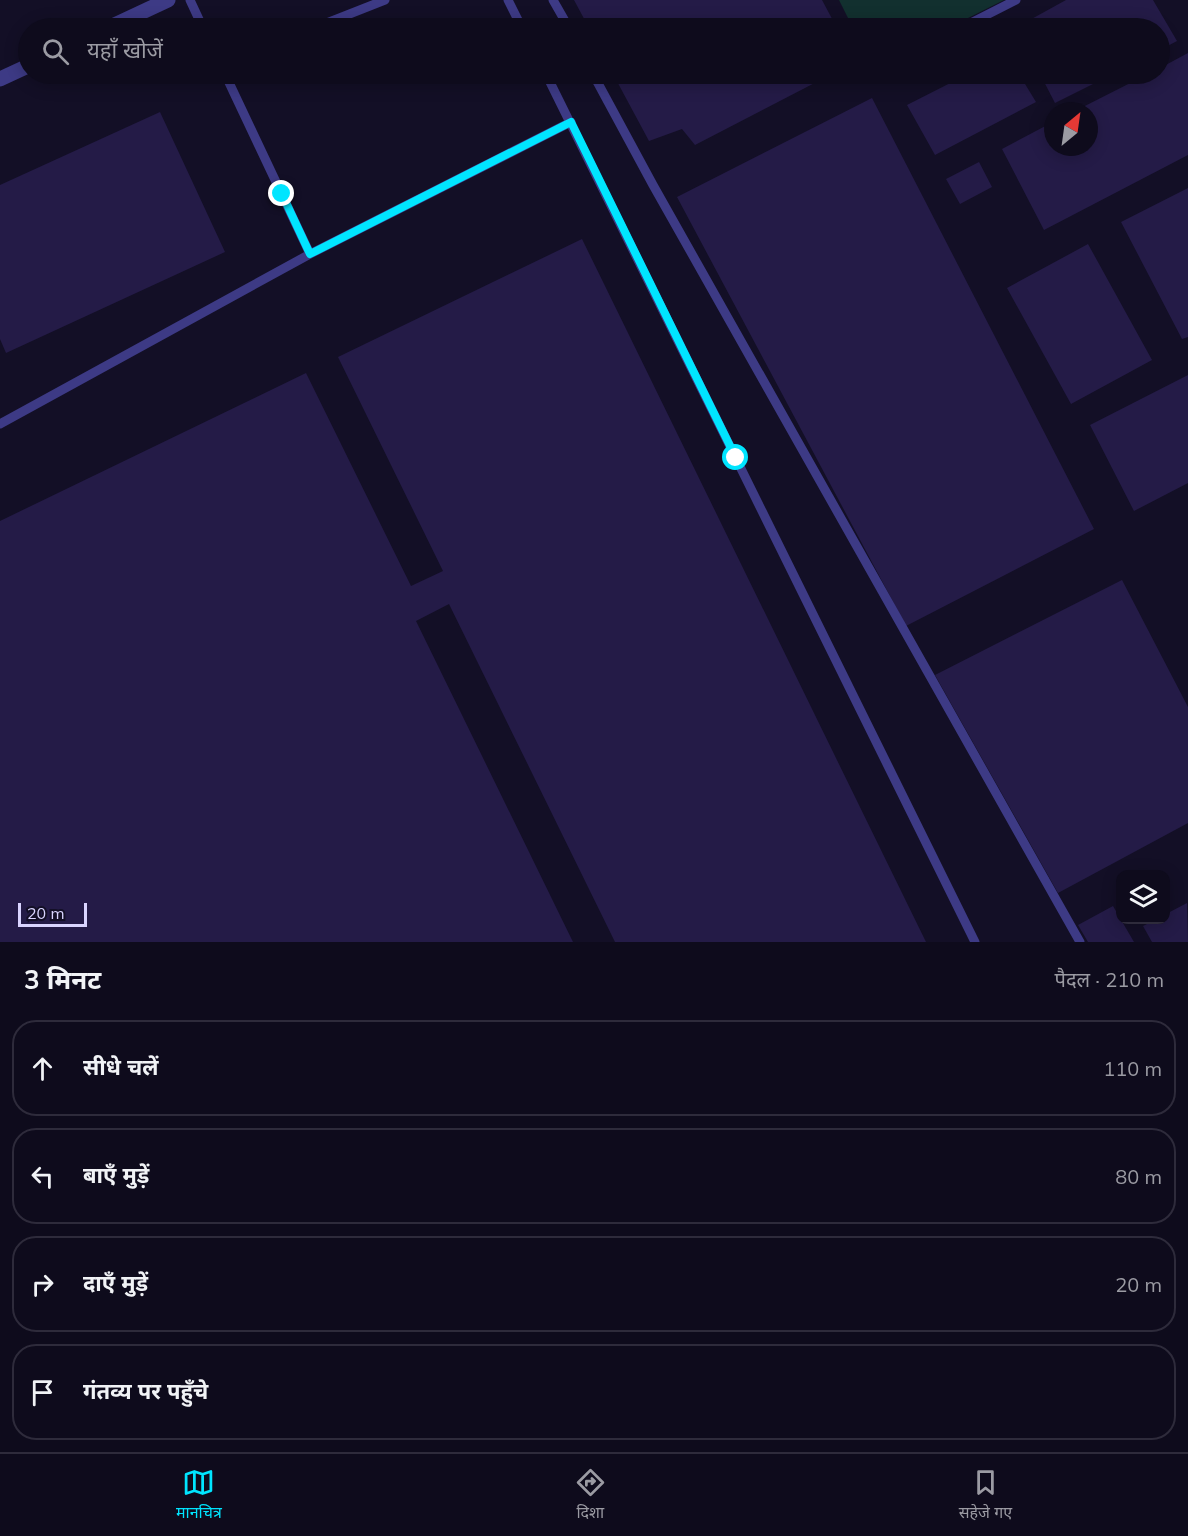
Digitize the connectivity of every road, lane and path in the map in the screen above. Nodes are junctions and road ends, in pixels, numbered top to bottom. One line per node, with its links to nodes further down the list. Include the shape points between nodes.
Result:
1 (168, 0): 7 (street)
2 (190, 0): 8 (lane)
3 (385, 0): 9 (lane)
4 (508, 0): 10 (lane)
5 (553, 0): 11 (lane)
6 (1016, 0): 12 (lane)
7 (129, 18)
8 (198, 18)
9 (339, 18)
10 (517, 18)
11 (563, 18)
12 (981, 18)
13 (18, 71): 14 (street)
14 (0, 79)
15 (230, 84): 19 (lane)
16 (551, 84): 18 (lane)
17 (598, 84): 22 (lane)
18 (571, 122): 19 (lane); 21 (lane)
19 (310, 254): 20 (lane)
20 (0, 424)
21 (975, 942)
22 (1080, 942)

